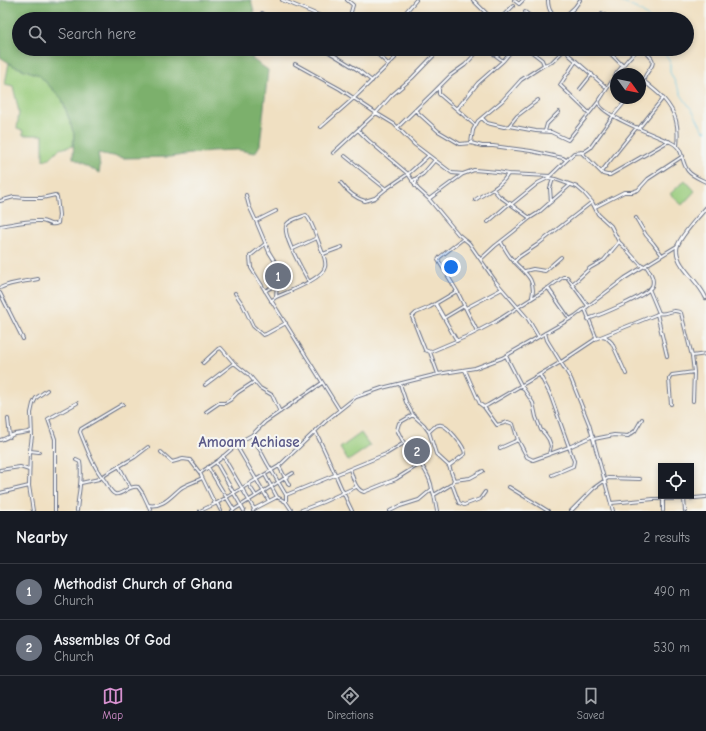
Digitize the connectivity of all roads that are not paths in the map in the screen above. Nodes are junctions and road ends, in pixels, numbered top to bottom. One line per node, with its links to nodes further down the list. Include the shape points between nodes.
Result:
1 (282, 0): 10 (street)
2 (347, 0): 11 (street, via 352,5)
3 (416, 0): 12 (street)
4 (473, 0): 13 (street)
5 (514, 0): 6 (street, via 519,4)
6 (523, 0)
7 (548, 0): 15 (street)
8 (580, 0): 16 (street)
9 (513, 6): 14 (street)
10 (311, 12)
11 (350, 12)
12 (406, 12)
13 (485, 12)
14 (507, 12)
15 (551, 12)
16 (570, 12)
17 (335, 56): 39 (street)
18 (379, 56): 33 (street)
19 (433, 56): 55 (street)
20 (473, 56): 42 (street)
21 (496, 56): 30 (street)
22 (507, 56): 30 (street)
23 (537, 56): 34 (street)
24 (558, 56): 34 (street)
25 (571, 56): 31 (street)
26 (613, 56): 35 (street)
27 (631, 56): 35 (street)
28 (649, 56): 38 (street, via 653,62)
29 (395, 58): 33 (street)
30 (503, 61): 52 (street, via 478,83)
31 (576, 61): 37 (street); 56 (street, via 560,85)
32 (295, 64): 47 (street)
33 (388, 64): 39 (street)
34 (544, 65): 58 (street, via 521,80)
35 (622, 65): 36 (street)
36 (620, 68)
37 (592, 74): 43 (street); 44 (street)
38 (646, 74)
39 (372, 81): 47 (street)
40 (646, 82): 48 (street)
41 (610, 83): 43 (street)
42 (439, 88): 45 (street); 46 (street)
43 (607, 88): 50 (street)
44 (580, 89)
45 (433, 93): 46 (street); 53 (street)
46 (439, 94): 52 (street)
47 (354, 98): 55 (street); 61 (street)
48 (663, 98): 63 (street); 68 (street, via 678,122)
49 (538, 100): 60 (street, via 517,116)
50 (599, 101): 56 (street); 57 (street, via 599,106)
51 (623, 104): 57 (street)
52 (456, 109): 59 (street)
53 (415, 110): 62 (street); 67 (street, via 453,141 461,144)
54 (559, 112): 65 (street, via 547,124)
55 (376, 113): 62 (street); 64 (street)
56 (589, 113): 65 (street, via 568,140)
57 (613, 116): 63 (street); 69 (street, via 590,148)
58 (482, 118): 59 (street); 60 (street, via 487,123)
59 (475, 124): 67 (street)
60 (509, 126): 65 (street, via 536,132)
61 (321, 127)
62 (398, 127): 72 (street)
63 (638, 128): 66 (street); 76 (street)
64 (358, 130): 70 (street); 77 (street)
65 (545, 131)
66 (669, 141): 68 (street); 76 (street, via 610,175)
67 (471, 143): 75 (street, via 536,152)
68 (677, 146): 73 (street)
69 (581, 152): 75 (street, via 574,153); 76 (street)
70 (333, 153)
71 (345, 156): 88 (street)
72 (428, 156): 74 (street); 77 (street)
73 (683, 156): 84 (street, via 686,169); 97 (street, via 648,179 638,190 624,192)
74 (435, 160): 78 (street, via 452,173); 81 (street)
75 (566, 160): 80 (street)
76 (601, 172)
77 (408, 174): 83 (street); 88 (street)
78 (463, 174): 79 (street, via 474,170); 91 (street)
79 (508, 174): 80 (street); 89 (street)
80 (550, 176): 82 (street); 82 (street); 96 (street)
81 (417, 179): 83 (street); 87 (street)
82 (554, 179): 86 (street); 94 (street, via 550,188)
83 (412, 181): 87 (street)
84 (706, 182)
85 (341, 183): 88 (street, via 351,194 365,201 375,198)
86 (570, 185): 94 (street); 95 (street, via 581,190)
87 (415, 186): 91 (street)
88 (386, 189)
89 (493, 189): 92 (street); 96 (street)
90 (246, 195): 102 (street)
91 (429, 199): 106 (street)
92 (475, 200)
93 (0, 201): 104 (street, via 14,197 42,198 55,195 59,216 58,223 53,225 37,220)
94 (551, 202): 100 (street)
95 (592, 202): 97 (street); 117 (street)
96 (511, 204): 100 (street); 103 (street)
97 (595, 207): 108 (street, via 598,214 611,226)
98 (706, 208): 110 (street)
99 (276, 211): 102 (street)
100 (530, 218): 107 (street)
101 (636, 218): 114 (street)
102 (256, 221): 109 (street)
103 (488, 222)
104 (0, 226)
105 (317, 238): 112 (street); 112 (street, via 307,216 289,222 285,229); 113 (street)
106 (463, 239): 116 (street); 129 (street, via 438,260)
107 (501, 242): 116 (street); 117 (street)
108 (619, 242): 118 (street); 123 (street, via 604,260)
109 (265, 244): 122 (street, via 284,276); 128 (street, via 249,258 251,268)
110 (677, 246): 114 (street); 136 (street, via 682,266)
111 (342, 247): 113 (street)
112 (293, 249): 121 (street)
113 (323, 254): 121 (street, via 326,263 324,270)
114 (662, 256): 118 (street)
115 (561, 257): 119 (street, via 545,271 533,269)
116 (481, 259): 126 (street)
117 (514, 262): 119 (street)
118 (645, 267): 127 (street, via 653,278); 139 (street, via 625,278)
119 (525, 272): 130 (street)
120 (38, 279): 124 (street)
121 (309, 282): 134 (street)
122 (277, 284): 128 (street); 134 (street)
123 (572, 284): 125 (street, via 567,277 563,277); 139 (street)
124 (0, 288)
125 (548, 288): 133 (street); 145 (street)
126 (502, 289): 140 (street); 141 (street)
127 (649, 289): 143 (street); 146 (street, via 628,302)
128 (266, 291): 137 (street)
129 (457, 291): 138 (street); 140 (street)
130 (534, 291): 133 (street); 135 (street)
131 (0, 293): 152 (street)
132 (235, 293): 147 (street, via 253,326 262,334)
133 (538, 294): 135 (street)
134 (276, 297): 137 (street)
135 (532, 298): 141 (street)
136 (706, 298)
137 (271, 301): 147 (street)
138 (436, 304): 144 (street); 155 (street, via 412,317 425,350)
139 (588, 306): 142 (street)
140 (465, 307): 144 (street); 148 (street)
141 (518, 308): 148 (street); 150 (street)
142 (585, 309): 145 (street); 146 (street)
143 (659, 314): 151 (street); 158 (street); 159 (street, via 674,310 681,312)
144 (444, 318): 154 (street)
145 (569, 318): 149 (street)
146 (588, 319): 153 (street)
147 (286, 323): 169 (street)
148 (477, 331): 154 (street)
149 (545, 333): 150 (street); 160 (street)
150 (538, 336): 157 (street)
151 (603, 336): 153 (street); 166 (street, via 612,343)
152 (23, 339)
153 (595, 339): 160 (street)
154 (457, 341): 155 (street)
155 (430, 352): 165 (street)
156 (706, 354): 159 (street)
157 (506, 356): 163 (street); 172 (street)
158 (667, 356)
159 (692, 356): 164 (street)
160 (561, 362): 167 (street); 190 (street, via 571,379)
161 (203, 363): 162 (street, via 219,348)
162 (234, 363): 168 (street); 171 (street)
163 (465, 370): 165 (street); 178 (street, via 480,404)
164 (694, 372): 174 (street); 177 (street, via 670,377)
165 (438, 374): 170 (street)
166 (626, 374)
167 (540, 375): 172 (street); 196 (street, via 550,394)
168 (254, 382): 180 (street, via 230,400); 181 (street, via 272,395)
169 (322, 383): 179 (street); 181 (street)
170 (400, 384): 179 (street, via 362,394); 182 (street)
171 (205, 385)
172 (521, 385): 178 (street); 201 (street, via 533,403 541,430 549,440)
173 (47, 390): 185 (street, via 34,400)
174 (693, 401)
175 (77, 403): 263 (street, via 48,419 55,439)
176 (122, 404): 221 (street, via 80,430)
177 (671, 404)
178 (484, 407): 192 (street, via 497,425 511,422)
179 (339, 410): 186 (street)
180 (206, 412)
181 (280, 412): 188 (street)
182 (413, 416): 187 (street); 193 (street, via 399,423 397,427)
183 (8, 419): 189 (street)
184 (642, 419): 190 (street, via 635,432 628,436)
185 (31, 431): 189 (street); 198 (street)
186 (315, 431): 207 (street); 218 (street)
187 (428, 432): 208 (street, via 436,454); 208 (street, via 437,425 442,425 463,446 465,454)
188 (252, 435): 194 (street); 213 (street)
189 (10, 437): 191 (street)
190 (594, 438): 196 (street); 226 (street)
191 (0, 440)
192 (518, 440): 197 (street); 201 (street, via 527,457 533,460)
193 (404, 443): 205 (street); 210 (street, via 386,454)
194 (236, 445): 202 (street); 224 (street)
195 (148, 447): 206 (street, via 135,458)
196 (569, 447): 201 (street); 219 (street, via 573,466)
197 (500, 448)
198 (30, 452): 199 (street); 212 (street)
199 (38, 452)
200 (161, 452): 215 (street, via 172,462 189,459)
201 (549, 454)
202 (222, 456): 204 (street); 237 (street)
203 (76, 460): 228 (street, via 80,462)
204 (216, 462): 209 (street); 243 (street)
205 (420, 464): 234 (street, via 376,488 362,492); 238 (street)
206 (119, 466): 221 (street); 235 (street)
207 (279, 466): 213 (street); 220 (street)
208 (449, 466): 225 (street)
209 (208, 467): 215 (street); 247 (street)
210 (350, 469): 218 (street); 234 (street)
211 (0, 470): 212 (street, via 20,467)
212 (29, 470): 231 (street)
213 (271, 471): 217 (street); 227 (street)
214 (483, 471): 225 (street, via 470,478)
215 (200, 473): 222 (street)
216 (293, 473): 220 (street)
217 (264, 475): 224 (street); 232 (street)
218 (336, 475): 241 (street); 245 (street)
219 (552, 475)
220 (285, 477): 227 (street); 233 (street)
221 (102, 478): 228 (street); 235 (street, via 115,494)
222 (202, 478): 258 (street); 259 (street, via 182,488 168,500)
223 (640, 479): 226 (street)
224 (256, 480): 230 (street); 239 (street)
225 (454, 480): 229 (street)
226 (604, 480): 257 (street); 276 (street)
227 (278, 482): 232 (street); 245 (street)
228 (81, 483): 264 (street)
229 (452, 484): 240 (street, via 459,503 464,505 480,499); 244 (street)
230 (249, 485): 237 (street); 246 (street)
231 (29, 486): 242 (street); 262 (street)
232 (271, 486): 239 (street); 248 (street)
233 (289, 486)
234 (357, 486): 241 (street)
235 (130, 487): 259 (street, via 139,488)
236 (509, 487): 275 (street)
237 (241, 489): 243 (street); 254 (street)
238 (432, 489): 244 (street); 273 (street, via 419,500)
239 (263, 491): 246 (street); 255 (street)
240 (485, 492)
241 (343, 493): 271 (street); 272 (street)
242 (0, 494)
243 (234, 494): 247 (street); 260 (street)
244 (434, 494): 274 (street)
245 (286, 495): 256 (street)
246 (256, 496): 254 (street)
247 (226, 497): 258 (street); 268 (street)
248 (277, 497): 255 (street); 256 (street)
249 (706, 497): 250 (street)
250 (694, 498)
251 (673, 499): 253 (street)
252 (683, 499): 279 (street)
253 (663, 500): 257 (street); 278 (street)
254 (248, 501): 260 (street); 261 (street)
255 (269, 501): 261 (street)
256 (286, 502): 270 (street)
257 (611, 503): 277 (street)
258 (216, 504): 266 (street); 267 (street)
259 (148, 505): 265 (street)
260 (241, 505): 268 (street); 269 (street)
261 (253, 510)
262 (33, 511)
263 (55, 511)
264 (77, 511)
265 (151, 511)
266 (200, 511)
267 (221, 511)
268 (233, 511)
269 (244, 511)
270 (292, 511)
271 (299, 511)
272 (352, 511)
273 (390, 511)
274 (436, 511)
275 (548, 511)
276 (571, 511)
277 (613, 511)
278 (663, 511)
279 (685, 511)

